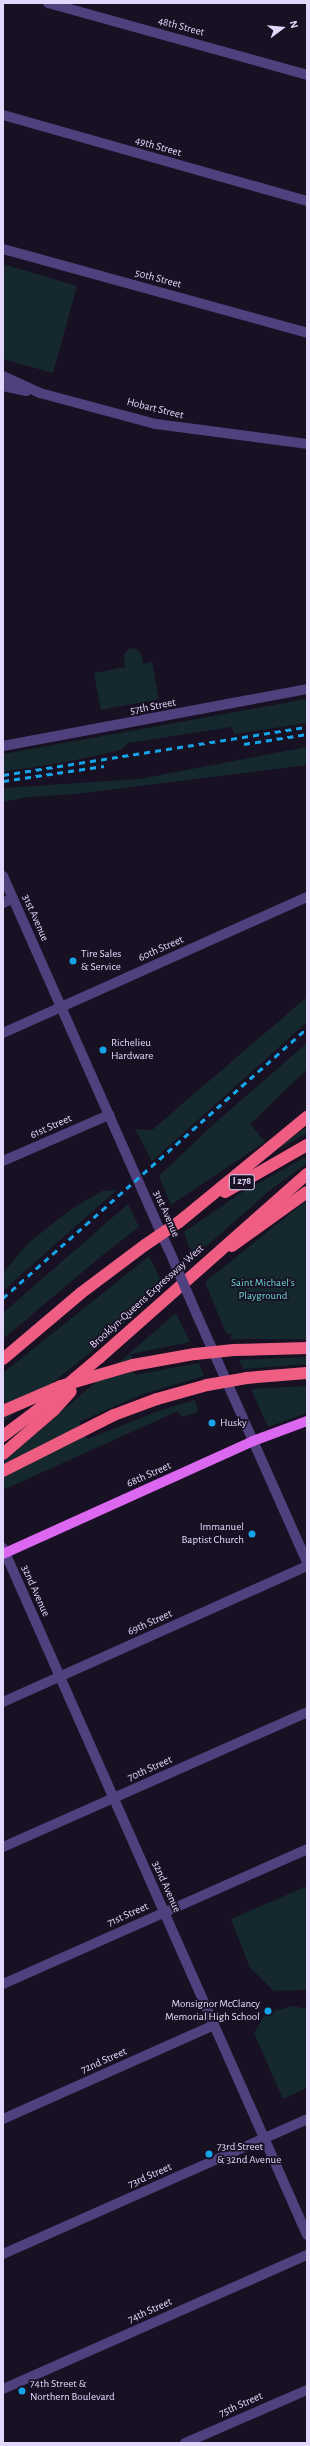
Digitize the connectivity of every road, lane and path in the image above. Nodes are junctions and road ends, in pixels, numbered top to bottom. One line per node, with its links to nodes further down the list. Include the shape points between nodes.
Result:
1 (48, 3): 2 (street, 48th Street)
2 (307, 75)
3 (3, 115): 4 (street, 49th Street)
4 (307, 201)
5 (3, 249): 6 (street, 50th Street)
6 (307, 333)
7 (3, 376): 10 (street, Hobart Street)
8 (3, 386): 10 (street)
9 (3, 393): 10 (street)
10 (40, 393): 11 (street, Hobart Street, via 156,424)
11 (307, 444)
12 (307, 689): 13 (street, 57th Street)
13 (3, 746)
14 (3, 876): 16 (street, 31st Avenue)
15 (307, 897): 18 (street, 60th Street)
16 (13, 898): 17 (street); 18 (street, 31st Avenue)
17 (3, 903)
18 (61, 1007): 19 (street, 60th Street); 20 (street, 31st Avenue)
19 (3, 1033)
20 (109, 1115): 23 (street, 61st Street); 37 (street, 31st Avenue, bridge)
21 (307, 1117): 26 (highway)
22 (307, 1145): 26 (highway, I 278)
23 (3, 1161)
24 (307, 1174): 27 (highway, Brooklyn-Queens Expressway West)
25 (307, 1192): 27 (highway, via 249,1235)
26 (179, 1222): 28 (highway, I 278, bridge, via 144,1245)
27 (203, 1263): 31 (highway, Brooklyn-Queens Expressway West)
28 (38, 1329): 30 (highway); 32 (highway, I 278)
29 (307, 1348): 34 (highway, bridge, via 234,1350 133,1365 73,1382)
30 (3, 1351)
31 (99, 1358): 36 (highway, Brooklyn-Queens Expressway West); 38 (highway, via 54,1410)
32 (3, 1359)
33 (307, 1373): 39 (highway, bridge, via 207,1384 150,1401 82,1429)
34 (3, 1411)
35 (307, 1420): 37 (main road, 68th Street)
36 (3, 1436)
37 (253, 1441): 40 (main road, 68th Street); 41 (street, 31st Avenue)
38 (3, 1454)
39 (3, 1470)
40 (4, 1552): 43 (street, 32nd Avenue)
41 (307, 1562)
42 (307, 1566): 43 (street, 69th Street)
43 (60, 1677): 44 (street, 69th Street); 46 (street, 32nd Avenue)
44 (3, 1702)
45 (307, 1712): 46 (street, 70th Street)
46 (113, 1798): 47 (street, 70th Street); 49 (street, 32nd Avenue)
47 (3, 1847)
48 (307, 1849): 49 (street, 71st Street)
49 (164, 1912): 50 (street, 71st Street); 51 (street, 32nd Avenue)
50 (3, 1984)
51 (214, 2025): 52 (street, 72nd Street); 54 (street, 32nd Avenue)
52 (3, 2119)
53 (307, 2119): 54 (street, 73rd Street)
54 (264, 2138): 55 (street, 32nd Avenue); 56 (street, 73rd Street)
55 (307, 2235)
56 (3, 2254)
57 (307, 2255): 58 (street, 74th Street)
58 (3, 2389)
59 (307, 2390): 60 (street, 75th Street)
60 (185, 2443)

